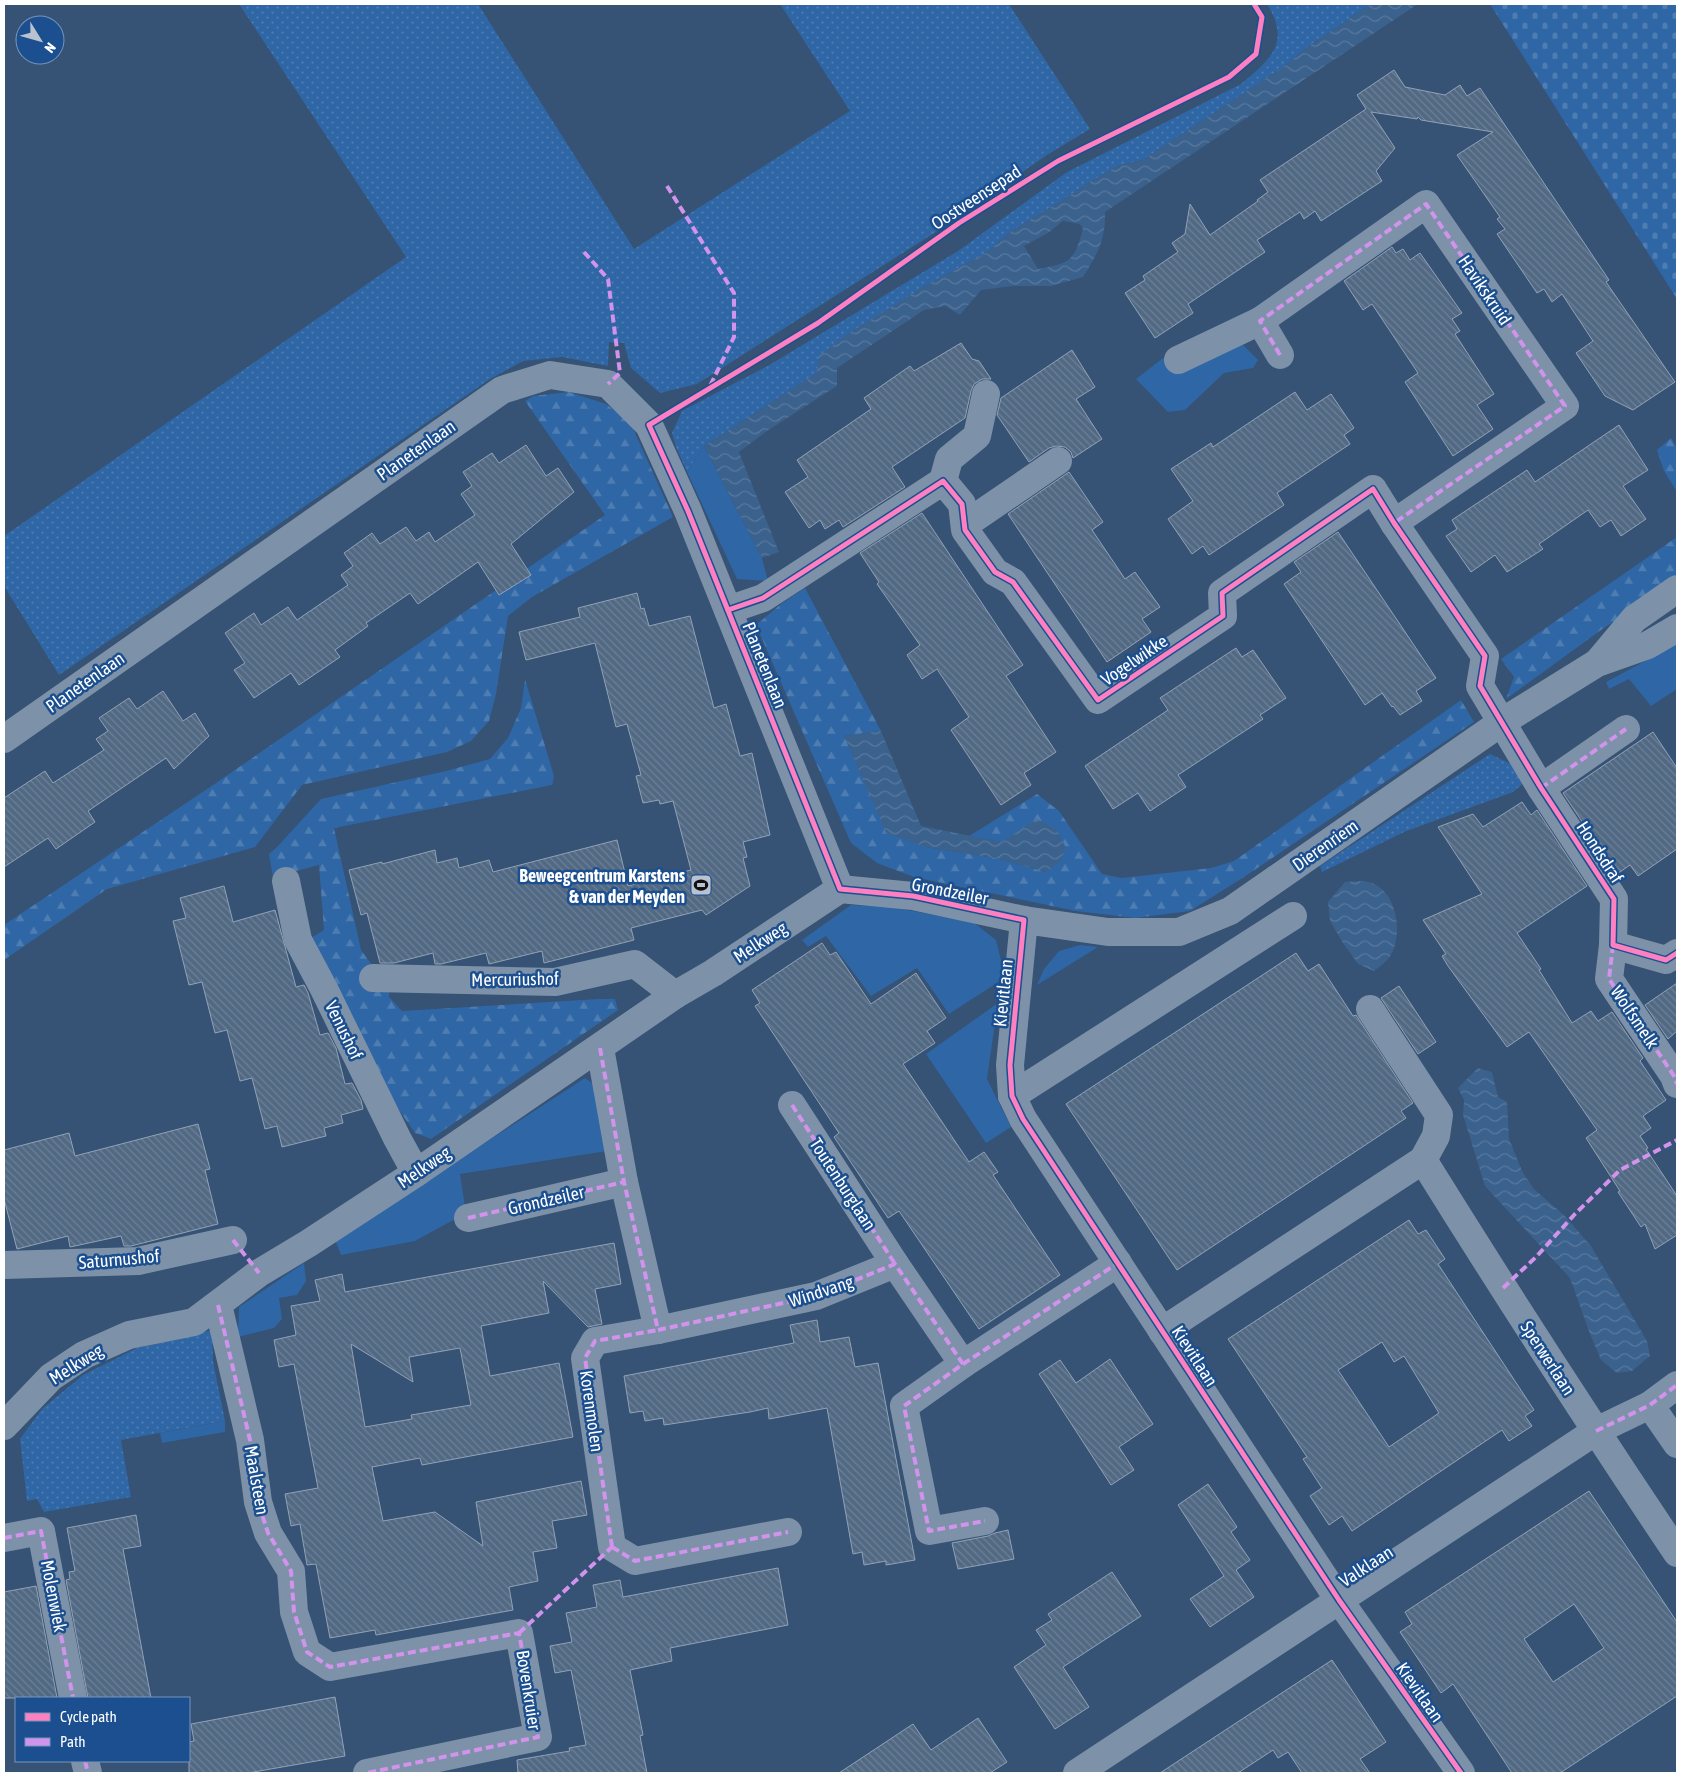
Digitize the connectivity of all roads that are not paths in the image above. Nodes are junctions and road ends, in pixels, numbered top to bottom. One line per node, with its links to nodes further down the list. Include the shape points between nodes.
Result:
1 (1260, 321): 2 (street); 3 (street); 7 (street, Havikskruid, via 1426,204 1565,406)
2 (1280, 355)
3 (1178, 360)
4 (986, 394): 6 (street, via 977,436 949,459)
5 (1058, 461): 8 (street)
6 (944, 481): 8 (street, Vogelwikke, via 962,504); 10 (street, via 762,598)
7 (1394, 523): 8 (street, Vogelwikke, via 1373,489 1222,593 1223,616 1098,700 1013,582 995,572 966,530); 13 (street, Vogelwikke, via 1485,656 1480,686)
8 (966, 524)
9 (1677, 589): 12 (street, Dierenriem, via 1634,619)
10 (728, 610): 15 (street, Planetenlaan, via 650,425 608,384 550,375 502,390); 18 (street, Planetenlaan)
11 (1677, 628): 12 (street, Dierenriem, via 1648,645)
12 (1597, 663): 13 (street, Dierenriem)
13 (1502, 722): 16 (street, Hondsdraf); 20 (street, Dierenriem, via 1230,911 1178,932 1108,932)
14 (1626, 729): 16 (street)
15 (4, 739)
16 (1541, 788): 21 (street, Hondsdraf, via 1614,899)
17 (286, 881): 31 (street, Venushof, via 298,940)
18 (840, 889): 20 (street, Grondzeiler, via 914,896); 24 (street, Melkweg)
19 (1293, 916): 28 (street)
20 (1024, 920): 28 (street, Kievitlaan, via 1010,1065)
21 (1613, 945): 22 (street, via 1666,960); 27 (street, Wolfsmelk, via 1610,979)
22 (1677, 953)
23 (373, 978): 24 (street, Mercuriushof, via 555,982 635,964)
24 (675, 995): 26 (street, Melkweg)
25 (1370, 1009): 30 (street, via 1439,1115 1436,1136)
26 (600, 1048): 31 (street, Melkweg); 32 (street)
27 (1677, 1084)
28 (1012, 1096): 35 (street, Kievitlaan, via 1023,1119)
29 (792, 1105): 37 (street, Toutenburglaan)
30 (1423, 1160): 40 (street); 45 (street, Sperwerlaan)
31 (416, 1173): 38 (street, Melkweg, via 259,1272)
32 (624, 1182): 33 (street, Grondzeiler); 39 (street)
33 (468, 1218)
34 (233, 1240): 36 (street, Saturnushof, via 138,1261)
35 (1118, 1263): 40 (street, Kievitlaan); 41 (street)
36 (4, 1264)
37 (895, 1264): 39 (street, Windvang, via 816,1296); 41 (street)
38 (218, 1305): 44 (street, Melkweg, via 194,1322 129,1335 84,1355 51,1377); 52 (street, Maalsteen, via 250,1440 258,1502 268,1533 291,1571 294,1612 307,1652)
39 (658, 1330): 48 (street, Korenmolen, via 595,1341 585,1358 612,1547 635,1561)
40 (1162, 1331): 51 (street, Kievitlaan)
41 (963, 1364): 47 (street, via 904,1406 929,1531)
42 (1677, 1384): 43 (street, Valklaan)
43 (1650, 1405): 45 (street, Valklaan); 46 (street)
44 (4, 1426)
45 (1596, 1431): 50 (street, Sperwerlaan); 51 (street, Valklaan)
46 (1677, 1444)
47 (985, 1521)
48 (788, 1532)
49 (4, 1538): 53 (street, Molenwiek, via 41,1531)
50 (1677, 1553)
51 (1339, 1600): 54 (street, Valklaan); 56 (street, Kievitlaan)
52 (330, 1667): 55 (street, Bovenkruier, via 519,1632 538,1737)
53 (73, 1697)
54 (1080, 1772)
55 (367, 1773)
56 (1461, 1773)

